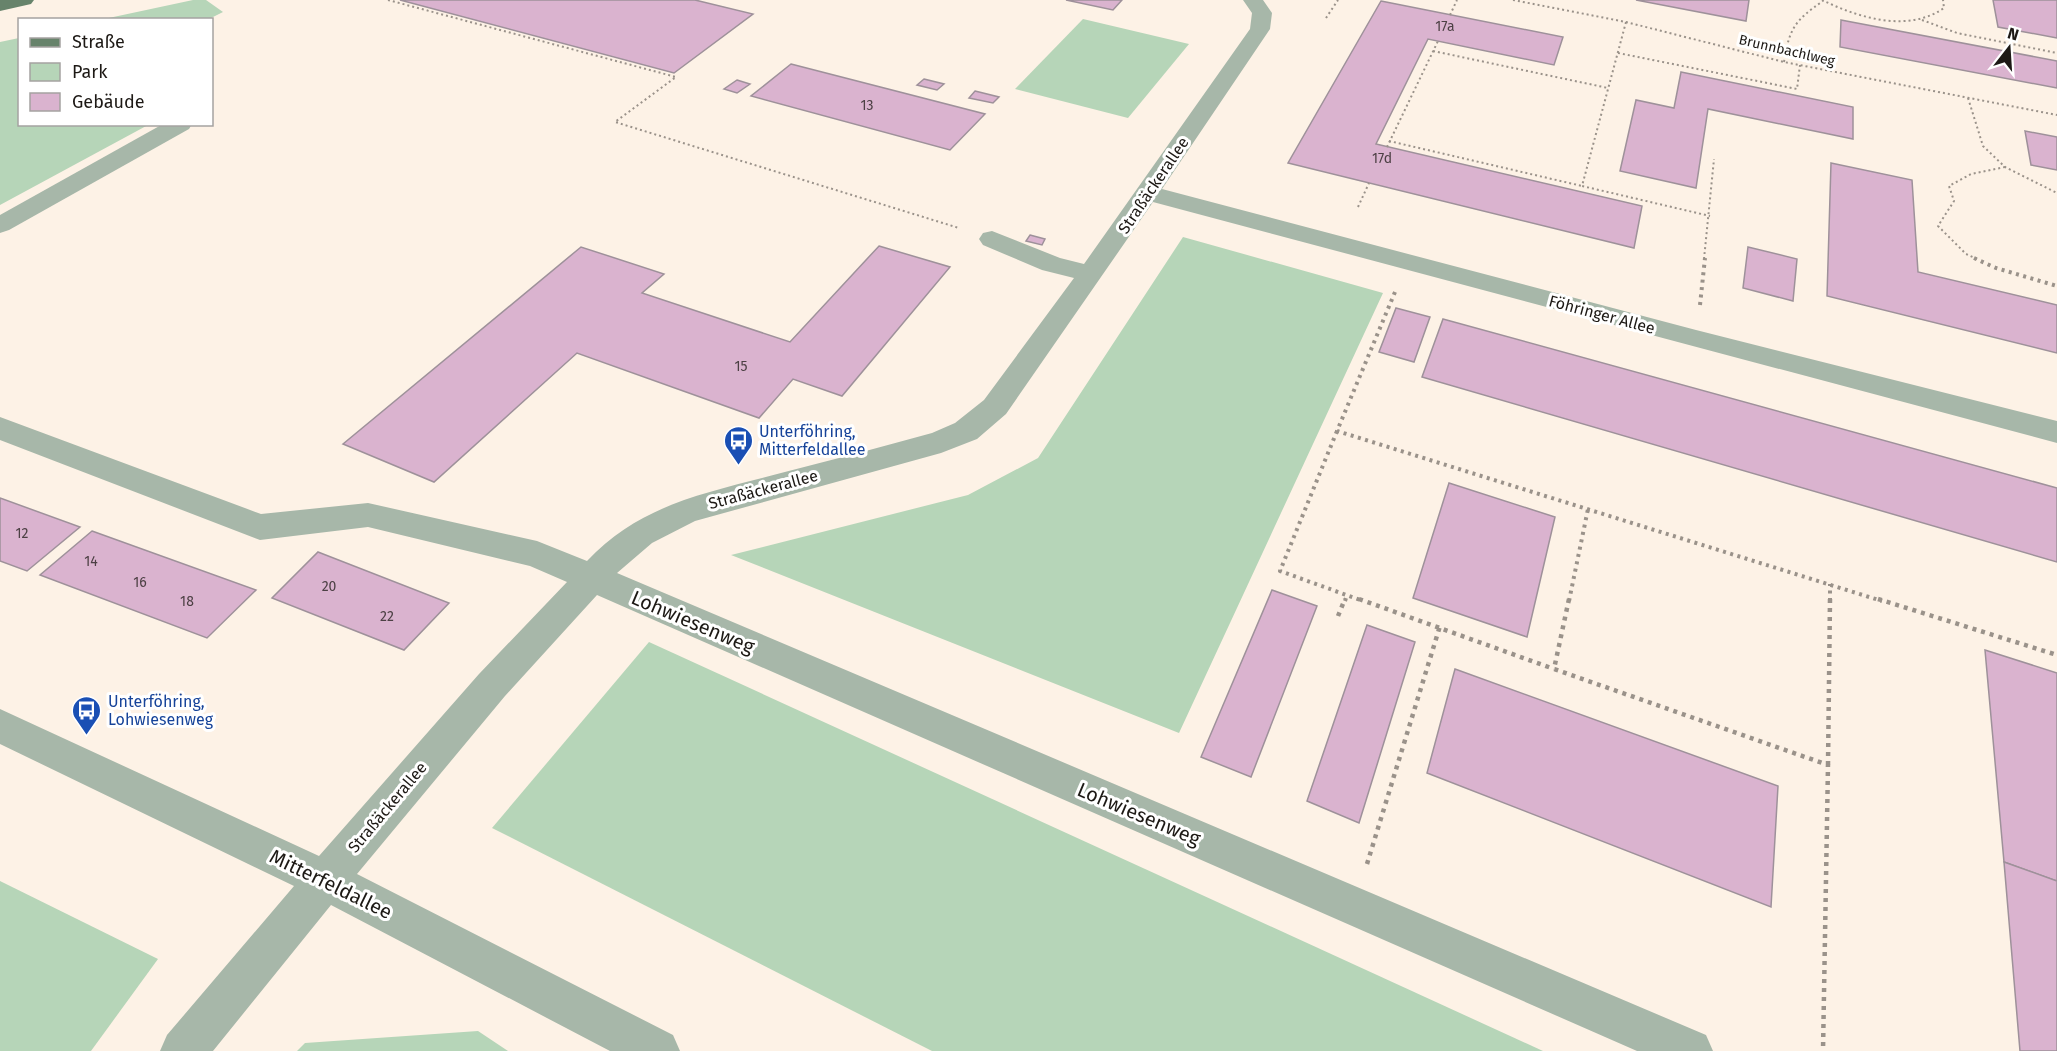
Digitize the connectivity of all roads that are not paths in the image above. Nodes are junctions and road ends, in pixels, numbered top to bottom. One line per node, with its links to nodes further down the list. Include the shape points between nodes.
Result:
1 (24, 0): 3 (main road)
2 (1253, 0): 5 (street, Straßäckerallee, via 1262,13 1260,29)
3 (0, 5)
4 (177, 126): 6 (street)
5 (1148, 193): 8 (street, Straßäckerallee); 10 (street, Föhringer Allee)
6 (0, 225)
7 (992, 239): 8 (street, via 1051,264)
8 (1091, 274): 11 (street, Straßäckerallee, via 995,407 966,431 940,442 685,511 640,534)
9 (0, 428): 11 (street, Lohwiesenweg, via 260,526 368,515 537,554)
10 (2057, 432)
11 (589, 578): 13 (street, Straßäckerallee); 16 (street, Lohwiesenweg)
12 (0, 726): 13 (street, Mitterfeldallee)
13 (326, 880): 14 (street, Straßäckerallee); 15 (street, Mitterfeldallee)
14 (183, 1051)
15 (657, 1051)
16 (1690, 1051)

